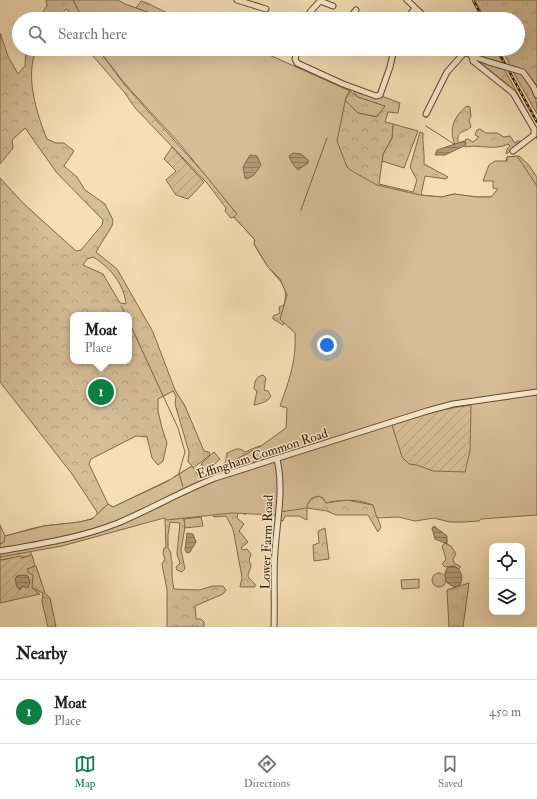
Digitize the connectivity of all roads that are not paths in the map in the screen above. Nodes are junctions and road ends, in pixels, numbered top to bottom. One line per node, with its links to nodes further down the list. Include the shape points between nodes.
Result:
1 (237, 0): 5 (street)
2 (407, 0): 4 (street)
3 (333, 6): 6 (street, via 320,1)
4 (416, 8): 7 (street); 8 (street)
5 (266, 9)
6 (312, 12)
7 (413, 12)
8 (420, 12)
9 (296, 56): 10 (street, via 296,63 376,96 380,95 384,87)
10 (392, 56)
11 (459, 56): 14 (street, via 447,72)
12 (472, 56): 13 (street, bridge, via 523,72); 15 (street, via 474,62 513,93 534,128 534,135)
13 (537, 95)
14 (426, 114)
15 (513, 152)
16 (537, 392): 17 (street, Effingham Common Road, via 442,406)
17 (277, 459): 18 (street, Effingham Common Road, via 200,484 123,521 94,531 45,544); 19 (street, Lower Farm Road, via 280,486 275,554)
18 (0, 551)
19 (274, 627)

